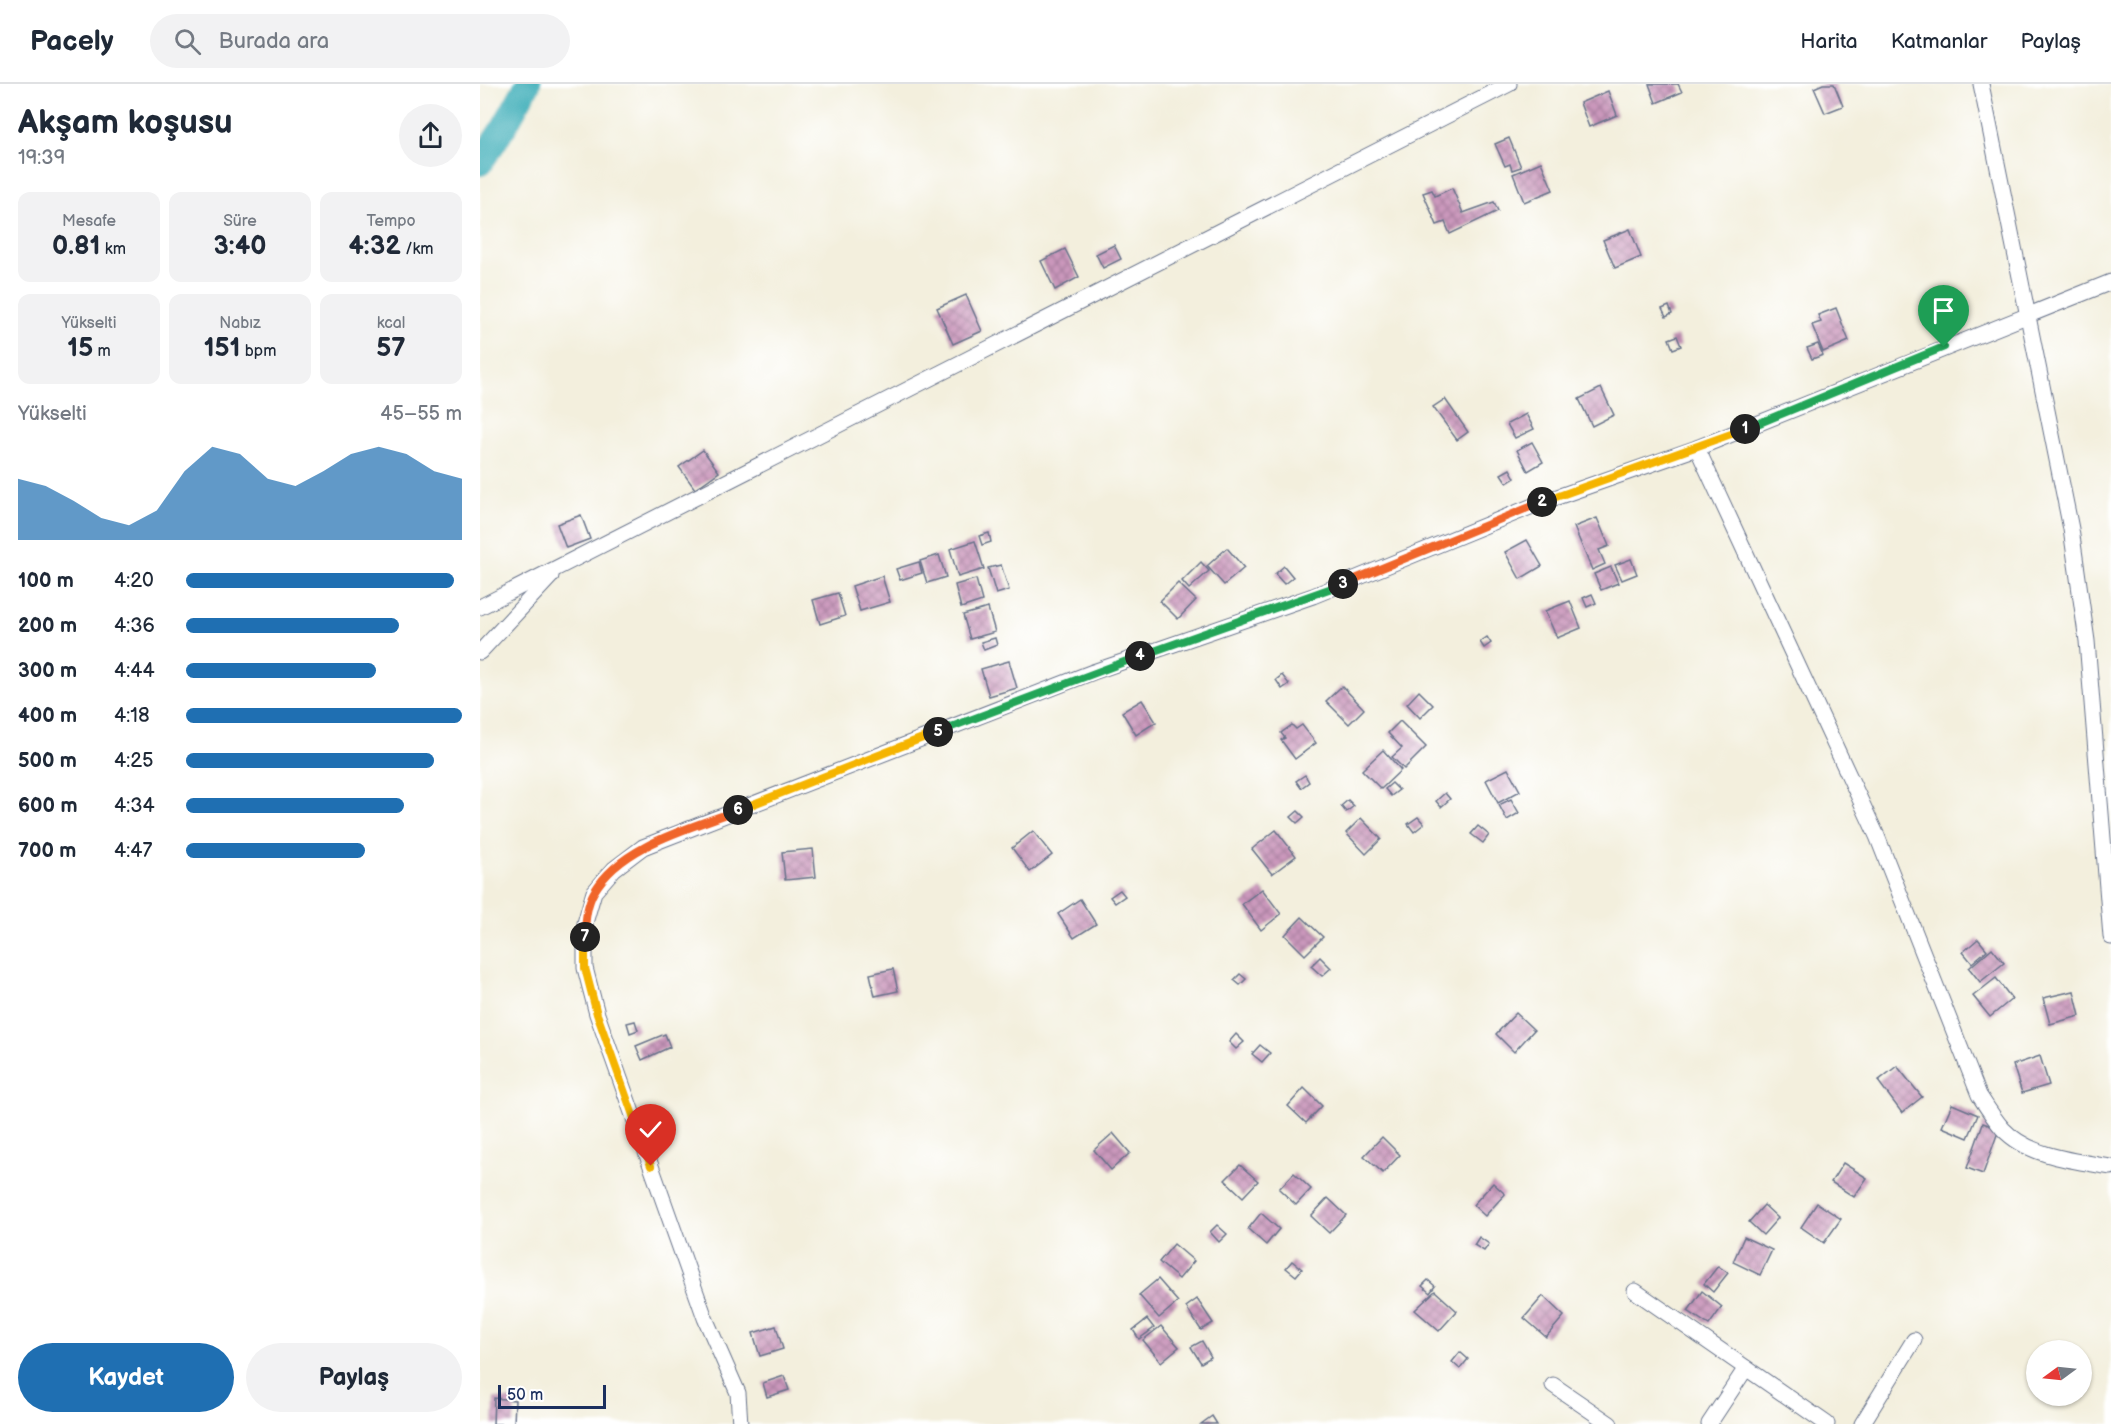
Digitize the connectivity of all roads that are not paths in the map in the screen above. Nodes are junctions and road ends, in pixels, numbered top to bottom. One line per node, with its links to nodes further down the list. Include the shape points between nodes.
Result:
1 (1509, 84): 6 (street)
2 (1981, 84): 4 (street)
3 (2111, 282): 4 (street)
4 (2027, 314): 5 (street); 9 (street, via 2071,529 2085,630)
5 (1697, 448): 10 (street, via 1877,836 1979,1095 2003,1130 2028,1147 2071,1161); 15 (street, via 1540,503 1313,596 1093,672 792,788 642,847 615,869 594,892 585,923 585,968 597,1014 705,1318 738,1393)
6 (557, 570): 7 (street); 8 (street)
7 (480, 607)
8 (480, 652)
9 (2111, 937)
10 (2111, 1167)
11 (1635, 1291): 13 (street)
12 (1914, 1340): 19 (street)
13 (1746, 1368): 17 (street); 18 (street)
14 (1553, 1385): 16 (street)
15 (740, 1424)
16 (1610, 1424)
17 (1709, 1424)
18 (1827, 1424)
19 (1862, 1424)

